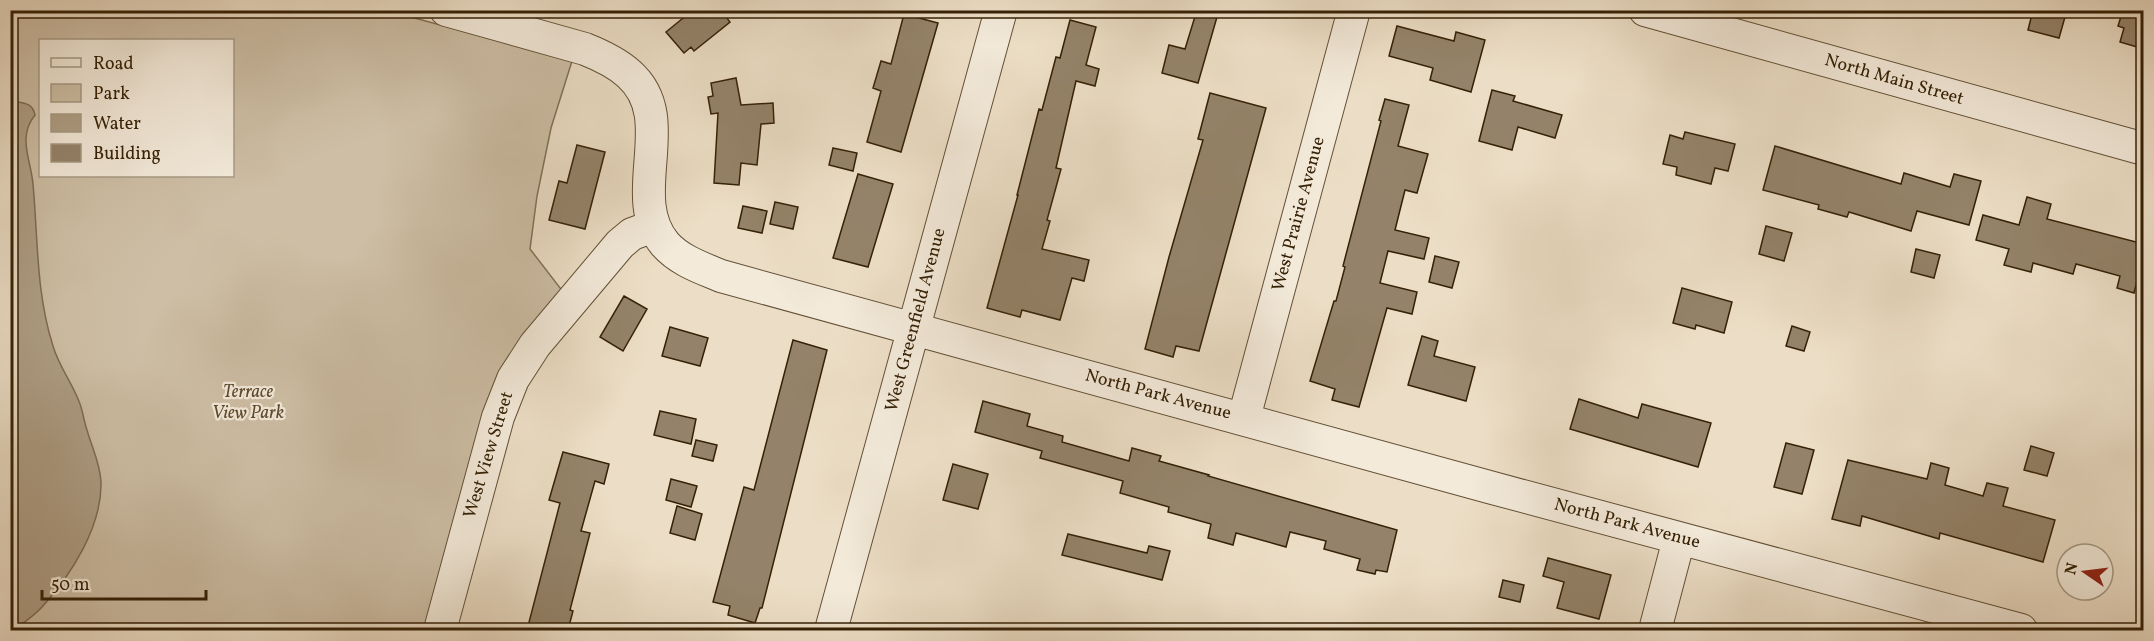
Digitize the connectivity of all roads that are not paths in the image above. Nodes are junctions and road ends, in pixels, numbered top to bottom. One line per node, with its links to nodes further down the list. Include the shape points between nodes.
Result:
1 (446, 10): 6 (street, North Park Avenue, via 585,49 629,74 645,96 651,117 648,200)
2 (1000, 10): 7 (street, West Greenfield Avenue)
3 (1354, 10): 8 (street, West Prairie Avenue)
4 (1645, 10): 5 (street, North Main Street)
5 (2144, 149)
6 (654, 226): 7 (street, North Park Avenue, via 666,245 700,268); 10 (street, West View Street, via 632,234 620,244 535,345 513,379 498,417)
7 (913, 329): 8 (street, North Park Avenue); 11 (street, West Greenfield Avenue)
8 (1244, 418): 9 (street, North Park Avenue)
9 (1679, 539): 12 (street); 13 (street, North Park Avenue)
10 (440, 630)
11 (831, 630)
12 (1655, 630)
13 (2021, 630)

